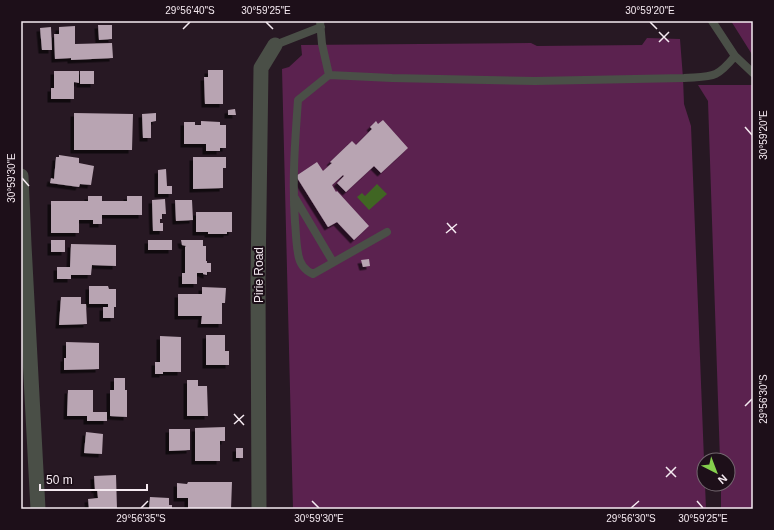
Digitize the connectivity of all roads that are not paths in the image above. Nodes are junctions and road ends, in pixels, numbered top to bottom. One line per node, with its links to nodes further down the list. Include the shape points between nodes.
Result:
1 (712, 21): 4 (lane)
2 (321, 24): 3 (lane); 6 (lane, via 322,44)
3 (275, 45): 12 (street, Pirie Road, via 260,68)
4 (735, 56): 5 (lane); 6 (lane, via 717,74 688,78 535,81)
5 (753, 73)
6 (329, 75): 8 (lane, via 298,100 293,162)
7 (21, 176): 11 (street)
8 (294, 196): 10 (lane); 10 (lane, via 298,254 304,268 313,274)
9 (387, 232): 10 (lane)
10 (333, 262)
11 (38, 509)
12 (259, 509)

